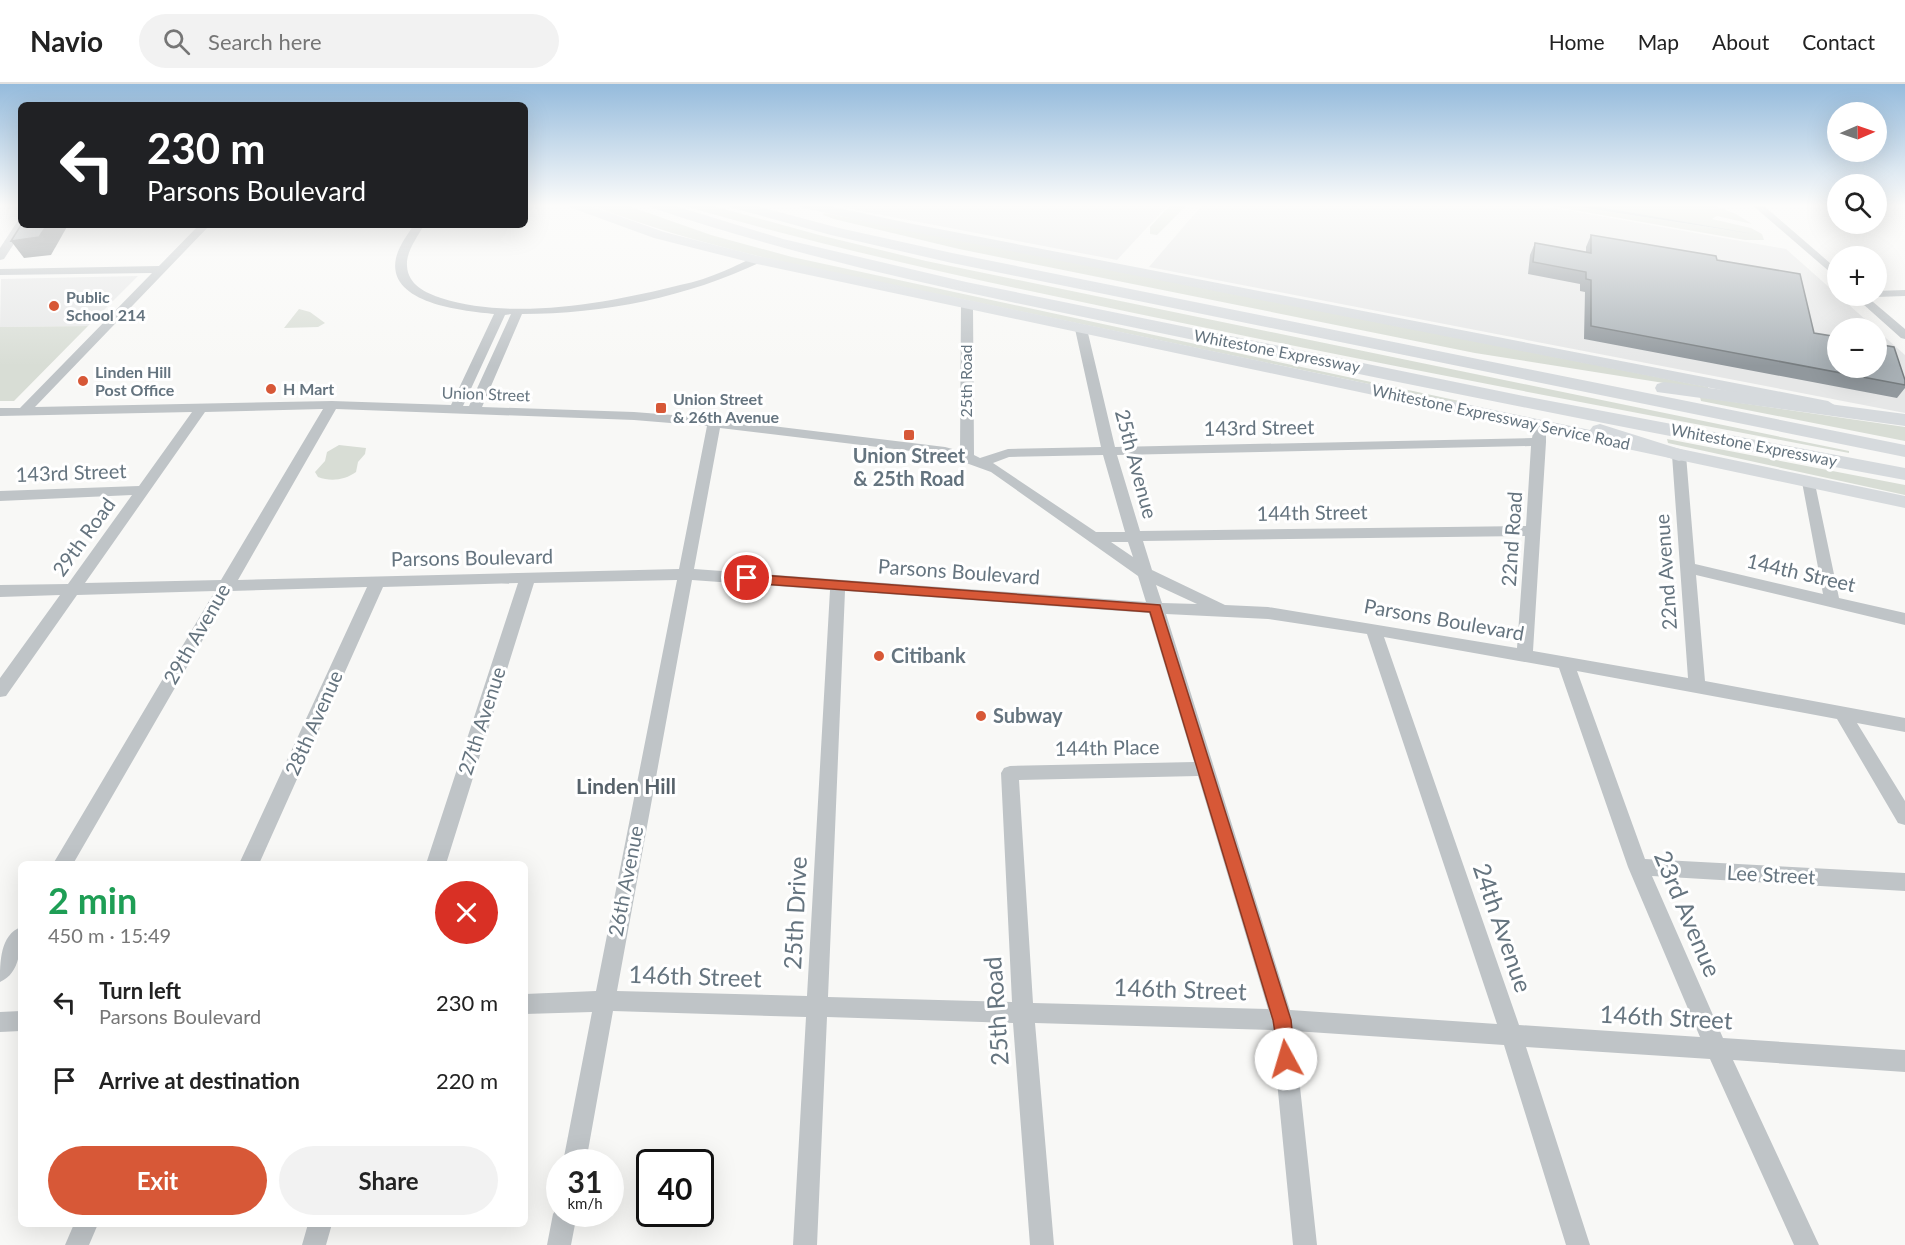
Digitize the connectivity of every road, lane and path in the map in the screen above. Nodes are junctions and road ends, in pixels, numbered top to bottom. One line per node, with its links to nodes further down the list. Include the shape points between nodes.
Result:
1 (172, 258): 10 (street)
2 (402, 258): 16 (street, via 402,273 411,286 429,298 447,305)
3 (750, 258): 8 (main road, Whitestone Expressway Service Road)
4 (847, 258): 21 (highway, Whitestone Expressway)
5 (956, 258): 9 (highway, Whitestone Expressway)
6 (961, 258): 9 (highway)
7 (1071, 258): 28 (main road)
8 (757, 260): 14 (main road, Whitestone Expressway Service Road); 17 (street, via 711,279 640,298)
9 (983, 264): 18 (highway, Whitestone Expressway)
10 (161, 269): 11 (street); 27 (street)
11 (0, 272)
12 (1905, 293): 13 (street)
13 (1887, 294)
14 (967, 306): 19 (main road, Whitestone Expressway Service Road); 35 (street, 25th Road)
15 (1872, 306): 20 (street)
16 (501, 311): 17 (street); 24 (street)
17 (518, 311): 25 (street)
18 (1230, 315): 28 (highway, via 1597,379); 33 (highway, Whitestone Expressway)
19 (1081, 329): 30 (main road, Whitestone Expressway Service Road); 32 (street, 25th Avenue)
20 (1905, 335)
21 (1221, 340): 34 (highway, via 1530,411); 36 (highway, Whitestone Expressway)
22 (332, 405): 23 (street, Union Street); 24 (street, Union Street); 50 (street, 29th Avenue)
23 (202, 407): 27 (street, Union Street); 38 (street, 29th Road)
24 (455, 410): 25 (street, Union Street)
25 (474, 410): 29 (street, Union Street)
26 (0, 412): 27 (street, Union Street)
27 (23, 412)
28 (1905, 420)
29 (714, 423): 35 (street, Union Street, via 945,451); 46 (street, 26th Avenue)
30 (1540, 425): 31 (street, 22nd Road); 34 (main road, Whitestone Expressway Service Road)
31 (1539, 442): 32 (street, 143rd Street); 41 (street, 22nd Road)
32 (1109, 451): 35 (street, 143rd Street, via 1008,453); 43 (street, 25th Avenue)
33 (1905, 451)
34 (1679, 455): 37 (main road, Whitestone Expressway Service Road); 44 (street, 22nd Avenue)
35 (974, 459): 42 (street, via 1012,479)
36 (1905, 474)
37 (1809, 482): 40 (main road, Whitestone Expressway Service Road); 53 (street)
38 (144, 490): 39 (street, 143rd Street); 51 (street, 29th Road)
39 (0, 496)
40 (1905, 502)
41 (1533, 531): 43 (street, 144th Street); 58 (street, 22nd Road)
42 (1092, 537): 43 (street, 144th Street); 45 (street)
43 (1134, 537): 45 (street, 25th Avenue)
44 (1688, 568): 53 (street, 144th Street); 60 (street, 22nd Avenue)
45 (1145, 573): 54 (street, 25th Avenue); 55 (street)
46 (684, 574): 47 (street, Parsons Boulevard); 49 (street, Parsons Boulevard); 74 (street, 26th Avenue)
47 (528, 577): 48 (street, Parsons Boulevard); 69 (street, 27th Avenue)
48 (378, 581): 50 (street, Parsons Boulevard); 68 (street, 28th Avenue)
49 (838, 584): 54 (street, Parsons Boulevard); 76 (street, 25th Drive)
50 (225, 585): 51 (street, Parsons Boulevard); 67 (street, 29th Avenue)
51 (73, 589): 52 (street, Parsons Boulevard); 61 (street, 29th Road)
52 (0, 591)
53 (1832, 602): 56 (street, 144th Street)
54 (1155, 608): 55 (street, Parsons Boulevard); 64 (street, 25th Avenue)
55 (1225, 611): 57 (street, Parsons Boulevard)
56 (1905, 619)
57 (1373, 629): 58 (street, Parsons Boulevard); 81 (street, 24th Avenue)
58 (1525, 655): 59 (street, Parsons Boulevard)
59 (1565, 662): 60 (street, Parsons Boulevard); 70 (street, 23rd Avenue)
60 (1697, 686): 62 (street, Parsons Boulevard)
61 (0, 691)
62 (1843, 714): 63 (street, Parsons Boulevard); 66 (street)
63 (1905, 725)
64 (1204, 769): 65 (street, 144th Place); 78 (street, 25th Avenue)
65 (1010, 773): 77 (street, 25th Road)
66 (1905, 817)
67 (65, 861)
68 (250, 861)
69 (437, 861)
70 (1638, 867): 71 (street, Lee Street); 82 (street, 23rd Avenue)
71 (1905, 882)
72 (18, 941): 73 (street)
73 (0, 972)
74 (604, 1002): 75 (street, 146th Street); 76 (street, 146th Street); 84 (street, 26th Avenue)
75 (528, 1004)
76 (817, 1008): 77 (street, 146th Street); 91 (street, 25th Drive)
77 (1023, 1013): 78 (street, 146th Street); 92 (street, 25th Road)
78 (1282, 1020): 81 (street, 146th Street); 93 (street, 25th Avenue)
79 (18, 1021): 80 (street)
80 (0, 1022)
81 (1512, 1036): 82 (street, 146th Street); 94 (street, 24th Avenue)
82 (1716, 1048): 83 (street, 146th Street); 95 (street, 23rd Avenue)
83 (1905, 1060)
84 (576, 1149)
85 (85, 1227): 88 (street)
86 (319, 1227): 89 (street)
87 (562, 1227): 90 (street)
88 (76, 1245)
89 (314, 1245)
90 (559, 1245)
91 (805, 1245)
92 (1042, 1245)
93 (1305, 1245)
94 (1578, 1245)
95 (1807, 1245)

